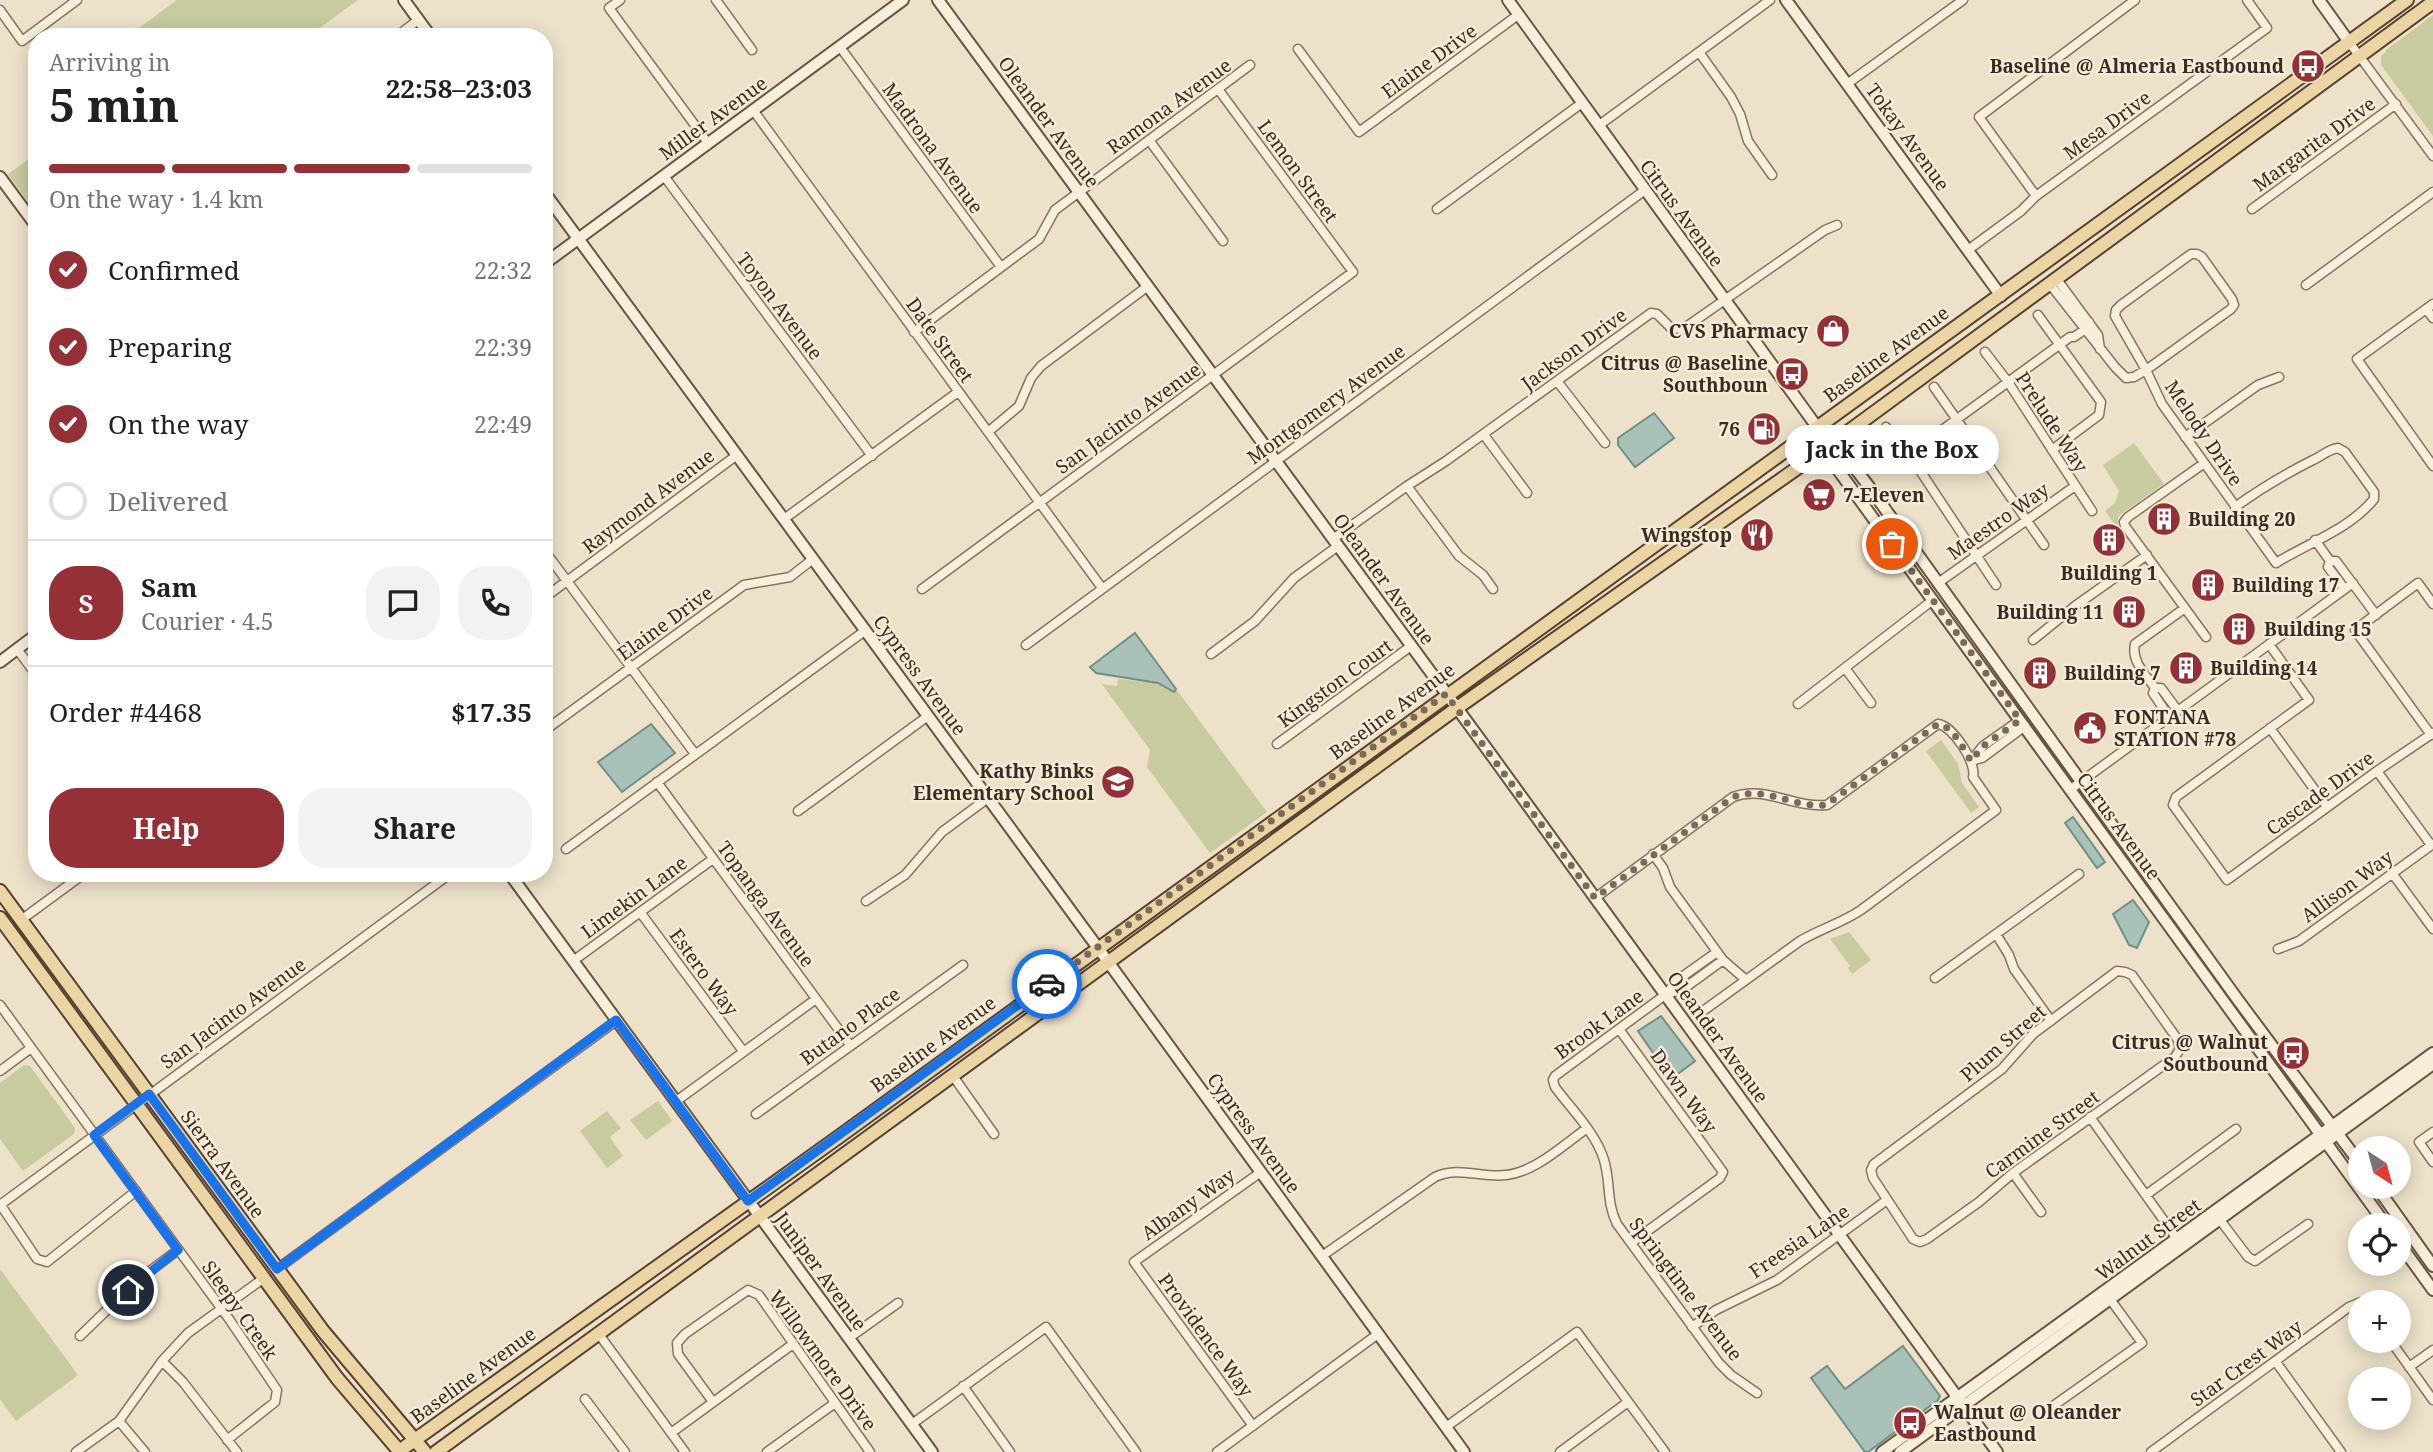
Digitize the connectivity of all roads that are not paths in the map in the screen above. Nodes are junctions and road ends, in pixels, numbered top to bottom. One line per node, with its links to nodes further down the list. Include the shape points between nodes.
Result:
1 (77, 0): 19 (street)
2 (404, 0): 18 (street)
3 (620, 0): 37 (street, via 609,8)
4 (716, 0): 26 (street)
5 (903, 0): 24 (street, Miller Avenue)
6 (938, 0): 43 (street, Oleander Avenue)
7 (1508, 0): 17 (street, Citrus Avenue)
8 (1770, 0): 27 (street)
9 (1786, 0): 30 (street, Tokay Avenue)
10 (1963, 0): 30 (street)
11 (2135, 0): 45 (street, via 1979,117)
12 (2247, 0): 45 (street, Mesa Drive, via 2267,28)
13 (2319, 0): 23 (street)
14 (2407, 0): 23 (main road, Baseline Avenue)
15 (2433, 2): 28 (main road, Baseline Avenue)
16 (0, 10): 22 (street, via 22,41)
17 (1518, 15): 25 (street, Elaine Drive, via 1359,132); 32 (street, Citrus Avenue)
18 (418, 20): 20 (street); 21 (street)
19 (39, 28)
20 (408, 28)
21 (424, 28)
22 (28, 37)
23 (2349, 42): 28 (street); 60 (main road, Baseline Avenue)
24 (840, 47): 34 (street, Miller Avenue); 55 (street, Madrona Avenue)
25 (1298, 49)
26 (752, 50)
27 (1699, 51): 35 (street); 39 (street, via 1731,97 1753,150)
28 (2359, 54): 33 (street); 57 (main road, Baseline Avenue)
29 (1250, 65): 31 (street, Ramona Avenue)
30 (1847, 84): 53 (street, Tokay Avenue)
31 (1218, 89): 36 (street, Ramona Avenue); 56 (street, Lemon Street)
32 (1582, 103): 35 (street, Citrus Avenue); 47 (street)
33 (2396, 104): 38 (street); 48 (street, Margarita Drive)
34 (753, 110): 37 (street, Miller Avenue); 66 (street, Date Street)
35 (1598, 126): 42 (street, Citrus Avenue)
36 (1149, 140): 43 (street, Ramona Avenue); 52 (street)
37 (708, 143): 40 (street, Miller Avenue)
38 (2433, 156)
39 (1772, 175)
40 (664, 176): 51 (street, Miller Avenue); 87 (street, Toyon Avenue)
41 (2, 183): 49 (street)
42 (1645, 190): 61 (street, Citrus Avenue); 88 (street, Montgomery Avenue)
43 (1079, 192): 55 (street, Ramona Avenue, via 1055,210 1039,239); 59 (street, Oleander Avenue)
44 (2433, 192): 58 (street)
45 (2036, 196): 53 (street, Mesa Drive)
46 (553, 204): 51 (street, Cypress Avenue)
47 (1437, 209)
48 (2252, 209)
49 (28, 216)
50 (1837, 225): 61 (street, Jackson Drive)
51 (579, 239): 54 (street, Miller Avenue); 86 (street, Cypress Avenue)
52 (1223, 241)
53 (1968, 250): 60 (street, Tokay Avenue)
54 (553, 258)
55 (1001, 267): 66 (street, Ramona Avenue)
56 (1353, 272): 70 (street, San Jacinto Avenue)
57 (2052, 280): 65 (street); 83 (main road, Baseline Avenue)
58 (2306, 285)
59 (1148, 286): 70 (street, Oleander Avenue); 79 (street, via 1041,366 1019,406)
60 (2001, 296): 77 (main road, Baseline Avenue)
61 (1724, 300): 72 (street, Jackson Drive, via 1683,329 1671,328 1651,313); 77 (street, Citrus Avenue)
62 (2430, 307): 64 (street); 90 (street, via 2357,359)
63 (2038, 315): 67 (street)
64 (2433, 318)
65 (2084, 325): 67 (street, via 2070,331 2070,337); 69 (street, via 2098,335 2101,349 2126,378)
66 (914, 332): 75 (street, Date Street)
67 (2060, 344): 73 (street); 84 (street, via 2101,402 2099,415)
68 (1985, 352): 73 (street, Prelude Way)
69 (2146, 370): 69 (street, Melody Drive, via 2115,316 2116,310 2197,254 2234,305); 81 (street, Melody Drive)
70 (1213, 375): 88 (street, Oleander Avenue); 94 (street, San Jacinto Avenue)
71 (2279, 377): 81 (street, via 2258,386)
72 (1557, 381): 80 (street, Jackson Drive); 82 (street)
73 (2008, 382): 76 (street); 84 (street, Prelude Way)
74 (1934, 387): 76 (street)
75 (958, 392): 79 (street, Date Street); 87 (street)
76 (1956, 418): 85 (street); 98 (street)
77 (1817, 427): 83 (street, Citrus Avenue); 134 (main road, Baseline Avenue)
78 (1886, 427): 85 (street)
79 (988, 432): 94 (street, Date Street)
80 (1484, 435): 91 (street, Jackson Drive); 93 (street)
81 (2185, 437): 89 (street, Melody Drive)
82 (1605, 443)
83 (1830, 445): 108 (street, Citrus Avenue, via 1843,453); 116 (street, Citrus Avenue, via 1833,463); 137 (main road, Baseline Avenue)
84 (2052, 450): 92 (street, Prelude Way)
85 (1909, 454): 103 (street)
86 (737, 455): 97 (street, Cypress Avenue); 107 (street, Raymond Avenue)
87 (872, 456): 97 (street)
88 (1276, 461): 100 (street, Oleander Avenue); 111 (street, Montgomery Avenue)
89 (2203, 464): 95 (street, Melody Drive); 102 (street, via 2124,522)
90 (2433, 466)
91 (1407, 486): 100 (street, Jackson Drive); 113 (street, via 1459,556)
92 (2076, 486): 96 (street, Prelude Way); 98 (street, Maestro Way)
93 (1527, 493)
94 (1040, 503): 111 (street, Date Street); 112 (street, San Jacinto Avenue)
95 (2235, 507): 99 (street, Melody Drive, via 2276,563); 99 (street, via 2274,479 2337,447 2374,492 2374,499)
96 (2092, 511)
97 (784, 520): 104 (street, Cypress Avenue)
98 (2027, 520): 101 (street); 103 (street, Maestro Way)
99 (2315, 540): 105 (street)
100 (1335, 543): 126 (street, Oleander Avenue); 128 (street, Jackson Drive, via 1294,578 1255,621)
101 (2045, 545)
102 (2147, 555): 118 (street); 122 (street)
103 (1977, 556): 108 (street, Maestro Way); 110 (street)
104 (814, 559): 120 (street, Cypress Avenue); 131 (street, Elaine Drive, via 790,577 744,585)
105 (2330, 561): 109 (street, via 2336,561); 114 (street, via 2328,567)
106 (553, 563): 107 (street)
107 (567, 582): 115 (street, Raymond Avenue); 131 (street)
108 (1938, 583): 149 (street, Citrus Avenue)
109 (2353, 583): 114 (street); 119 (street)
110 (1996, 585)
111 (1102, 588): 125 (street, Montgomery Avenue)
112 (922, 589)
113 (1493, 589)
114 (2344, 589): 124 (street)
115 (553, 592)
116 (1933, 600): 132 (street); 141 (street, Citrus Avenue)
117 (2433, 604): 119 (street, via 2418,583)
118 (2185, 608): 121 (street); 133 (street, via 2135,644 2136,662)
119 (2376, 615): 144 (street, via 2355,630)
120 (866, 630): 139 (street, Cypress Avenue); 146 (street)
121 (2206, 637)
122 (2033, 640)
123 (28, 641): 127 (street)
124 (2269, 644): 138 (street); 143 (street, via 2309,700)
125 (1026, 645)
126 (1411, 646): 134 (street, Oleander Avenue); 145 (street, Kingston Court)
127 (17, 649): 129 (street); 130 (street)
128 (1210, 654)
129 (0, 662)
130 (28, 664)
131 (631, 667): 142 (street, Elaine Drive); 146 (street)
132 (1845, 668): 135 (street); 136 (street)
133 (2153, 686): 138 (street, via 2161,688); 140 (street)
134 (1446, 694): 137 (street, Oleander Avenue); 172 (main road, Baseline Avenue)
135 (1871, 703)
136 (1798, 704)
137 (1457, 709): 165 (street, Oleander Avenue); 177 (main road, Baseline Avenue)
138 (2178, 711): 140 (street)
139 (928, 716): 152 (street, Cypress Avenue); 154 (street)
140 (2169, 717): 149 (street)
141 (2022, 723): 147 (street, via 1983,746); 151 (street, Citrus Avenue)
142 (553, 724)
143 (2270, 729): 153 (street); 153 (street, Cascade Drive, via 2176,797 2173,805 2227,880)
144 (2432, 734): 148 (street, Cascade Drive)
145 (1277, 744)
146 (695, 754): 150 (street)
147 (1971, 761): 157 (street, via 1950,730 1938,724 1826,805 1742,793); 182 (street, via 1973,777 1996,810 1844,922 1814,932)
148 (2377, 771): 153 (street, Cascade Drive); 155 (street)
149 (2082, 781): 151 (street); 206 (street, Citrus Avenue)
150 (657, 782): 156 (street); 158 (street, Topanga Avenue)
151 (2071, 789): 210 (street, Citrus Avenue)
152 (988, 798): 166 (street, via 942,832 905,875); 172 (street, Cypress Avenue)
153 (2327, 807)
154 (798, 811)
155 (2432, 845): 159 (street, Allison Way)
156 (566, 849)
157 (1653, 854): 165 (street); 174 (street, via 1670,887)
158 (713, 859): 167 (street, Limekin Lane); 184 (street, Topanga Avenue)
159 (2392, 873): 170 (street); 173 (street, Allison Way, via 2299,940)
160 (2079, 874): 171 (street)
161 (73, 882): 169 (street)
162 (439, 882): 199 (street, San Jacinto Avenue)
163 (516, 882): 176 (street, Juniper Avenue)
164 (0, 891): 169 (main road, Sierra Avenue)
165 (1595, 898): 183 (street, Oleander Avenue)
166 (866, 901)
167 (640, 912): 176 (street, Limekin Lane); 193 (street, Estero Way)
168 (0, 918): 201 (main road, Sierra Avenue)
169 (21, 920): 199 (main road, Sierra Avenue)
170 (2433, 929)
171 (1996, 934): 180 (street); 188 (street)
172 (1098, 948): 177 (street, Cypress Avenue); 219 (main road, Baseline Avenue)
173 (2277, 948)
174 (1717, 952): 175 (street); 179 (street)
175 (1723, 960): 181 (street); 182 (street)
176 (573, 961): 187 (street, Juniper Avenue)
177 (1109, 962): 197 (main road, Baseline Avenue); 213 (street, Cypress Avenue)
178 (963, 965): 190 (street, Butano Place)
179 (1690, 971): 181 (street); 183 (street)
180 (1935, 978)
181 (1697, 979): 183 (street)
182 (1746, 980): 186 (street)
183 (1665, 995): 189 (street, Brook Lane); 226 (street, Oleander Avenue)
184 (816, 999): 190 (street, Topanga Avenue); 193 (street)
185 (0, 1005): 191 (street, Sleepy Creek)
186 (1703, 1011)
187 (616, 1020): 200 (street, Juniper Avenue); 234 (street)
188 (2051, 1021): 192 (street, Plum Street, via 2117,971 2125,972 2132,975); 218 (street, Plum Street, via 2003,1069 1877,1160 1871,1170)
189 (1619, 1028): 198 (street, Brook Lane); 228 (street, Dawn Way, via 1723,1172)
190 (850, 1045): 202 (street, Butano Place)
191 (31, 1048): 196 (street); 209 (street, Sleepy Creek)
192 (2180, 1049): 203 (street, Carmine Street)
193 (743, 1051): 200 (street)
194 (2433, 1053): 206 (street, Walnut Street)
195 (2433, 1064): 206 (street, Walnut Street)
196 (0, 1071)
197 (953, 1076): 208 (street); 223 (main road, Baseline Avenue)
198 (1553, 1080): 204 (street, Springtime Avenue)
199 (149, 1094): 201 (street, San Jacinto Avenue); 234 (main road, Sierra Avenue)
200 (676, 1102): 219 (street, Juniper Avenue)
201 (136, 1103): 209 (street, San Jacinto Avenue); 235 (main road, Sierra Avenue)
202 (756, 1114)
203 (2090, 1117): 214 (street, Carmine Street); 216 (street)
204 (1586, 1129): 228 (street, Springtime Avenue, via 1600,1148 1607,1170 1612,1214); 230 (street, via 1523,1171 1505,1175 1455,1171 1435,1177)
205 (2236, 1129): 216 (street)
206 (2335, 1130): 210 (street, Walnut Street); 211 (street, Citrus Avenue)
207 (2433, 1132): 212 (street, via 2419,1142)
208 (994, 1134)
209 (94, 1135): 215 (street, Sleepy Creek); 220 (street, San Jacinto Avenue)
210 (2323, 1139): 222 (street, Citrus Avenue); 224 (street, Walnut Street); 227 (street, Walnut Street)
211 (2348, 1148)
212 (2433, 1162)
213 (1261, 1172): 230 (street, Cypress Avenue); 232 (street, Albany Way)
214 (2013, 1173): 218 (street, Carmine Street, via 1920,1242 1913,1239); 221 (street)
215 (136, 1191): 220 (street, via 47,1262 37,1259); 229 (street, Sleepy Creek)
216 (2146, 1195): 227 (street)
217 (2385, 1199): 233 (street)
218 (1887, 1200): 226 (street, Freesia Lane)
219 (748, 1201): 223 (street, Juniper Avenue); 268 (main road, Baseline Avenue)
220 (0, 1205)
221 (2041, 1212)
222 (2377, 1213)
223 (759, 1216): 242 (main road, Baseline Avenue); 245 (street, Juniper Avenue)
224 (2220, 1220): 225 (street, via 2255,1261); 237 (street, Walnut Street)
225 (2308, 1224)
226 (1839, 1235): 241 (street, Freesia Lane, via 1777,1280); 259 (street, Oleander Avenue)
227 (2177, 1239): 259 (street, Walnut Street)
228 (1631, 1243): 241 (street, Springtime Avenue)
229 (178, 1250): 240 (street, Sleepy Creek); 244 (street, via 138,1280)
230 (1322, 1256): 243 (street, Cypress Avenue)
231 (2411, 1260): 236 (street)
232 (1134, 1262): 264 (street, Providence Way)
233 (2433, 1266)
234 (277, 1269): 268 (main road, Sierra Avenue)
235 (264, 1278): 240 (street); 273 (main road, Sierra Avenue, via 337,1378)
236 (2433, 1290)
237 (2110, 1299): 259 (street, Walnut Street); 261 (street, via 2142,1343)
238 (898, 1303): 245 (street)
239 (2348, 1307): 250 (street, Star Crest Way)
240 (222, 1309): 249 (street); 267 (street, Sleepy Creek, via 278,1396)
241 (1692, 1327): 254 (street, Springtime Avenue, via 1731,1375)
242 (598, 1334): 266 (street); 275 (main road, Baseline Avenue)
243 (1378, 1334): 264 (street); 265 (street, Cypress Avenue)
244 (80, 1336)
245 (849, 1338): 263 (street, Juniper Avenue)
246 (793, 1344): 257 (street); 257 (street, Willowmore Drive, via 759,1295 748,1290 685,1334 677,1343 678,1354); 260 (street, Willowmore Drive)
247 (2433, 1350): 251 (street)
248 (2399, 1353): 251 (street)
249 (162, 1361): 262 (street); 267 (street)
250 (2276, 1362): 269 (street); 290 (street, Star Crest Way)
251 (2409, 1367)
252 (2411, 1370): 256 (street)
253 (963, 1386): 263 (street); 281 (street); 282 (street, via 1046,1327)
254 (1757, 1393)
255 (585, 1399): 276 (street)
256 (2433, 1400)
257 (713, 1402): 266 (street)
258 (1629, 1402): 265 (street, via 1577,1332); 285 (street); 286 (street)
259 (1961, 1402): 287 (street, Walnut Street); 288 (street, Walnut Street); 289 (street, Oleander Avenue)
260 (835, 1403): 278 (street); 279 (street, Willowmore Drive)
261 (2046, 1411)
262 (119, 1420): 270 (street); 271 (street)
263 (912, 1424): 280 (street, Juniper Avenue)
264 (1253, 1426): 283 (street)
265 (1446, 1427): 284 (street, Cypress Avenue)
266 (671, 1433): 277 (street)
267 (227, 1440): 272 (street)
268 (415, 1440): 273 (main road, Baseline Avenue); 274 (main road, Sierra Avenue)
269 (2337, 1451)
270 (76, 1452)
271 (145, 1452)
272 (237, 1452)
273 (399, 1452)
274 (425, 1452)
275 (436, 1452)
276 (625, 1452)
277 (685, 1452)
278 (767, 1452)
279 (870, 1452)
280 (932, 1452)
281 (1010, 1452)
282 (1136, 1452)
283 (1217, 1452)
284 (1464, 1452)
285 (1560, 1452)
286 (1665, 1452)
287 (1882, 1452)
288 (1900, 1452)
289 (1997, 1452)
290 (2151, 1452)

